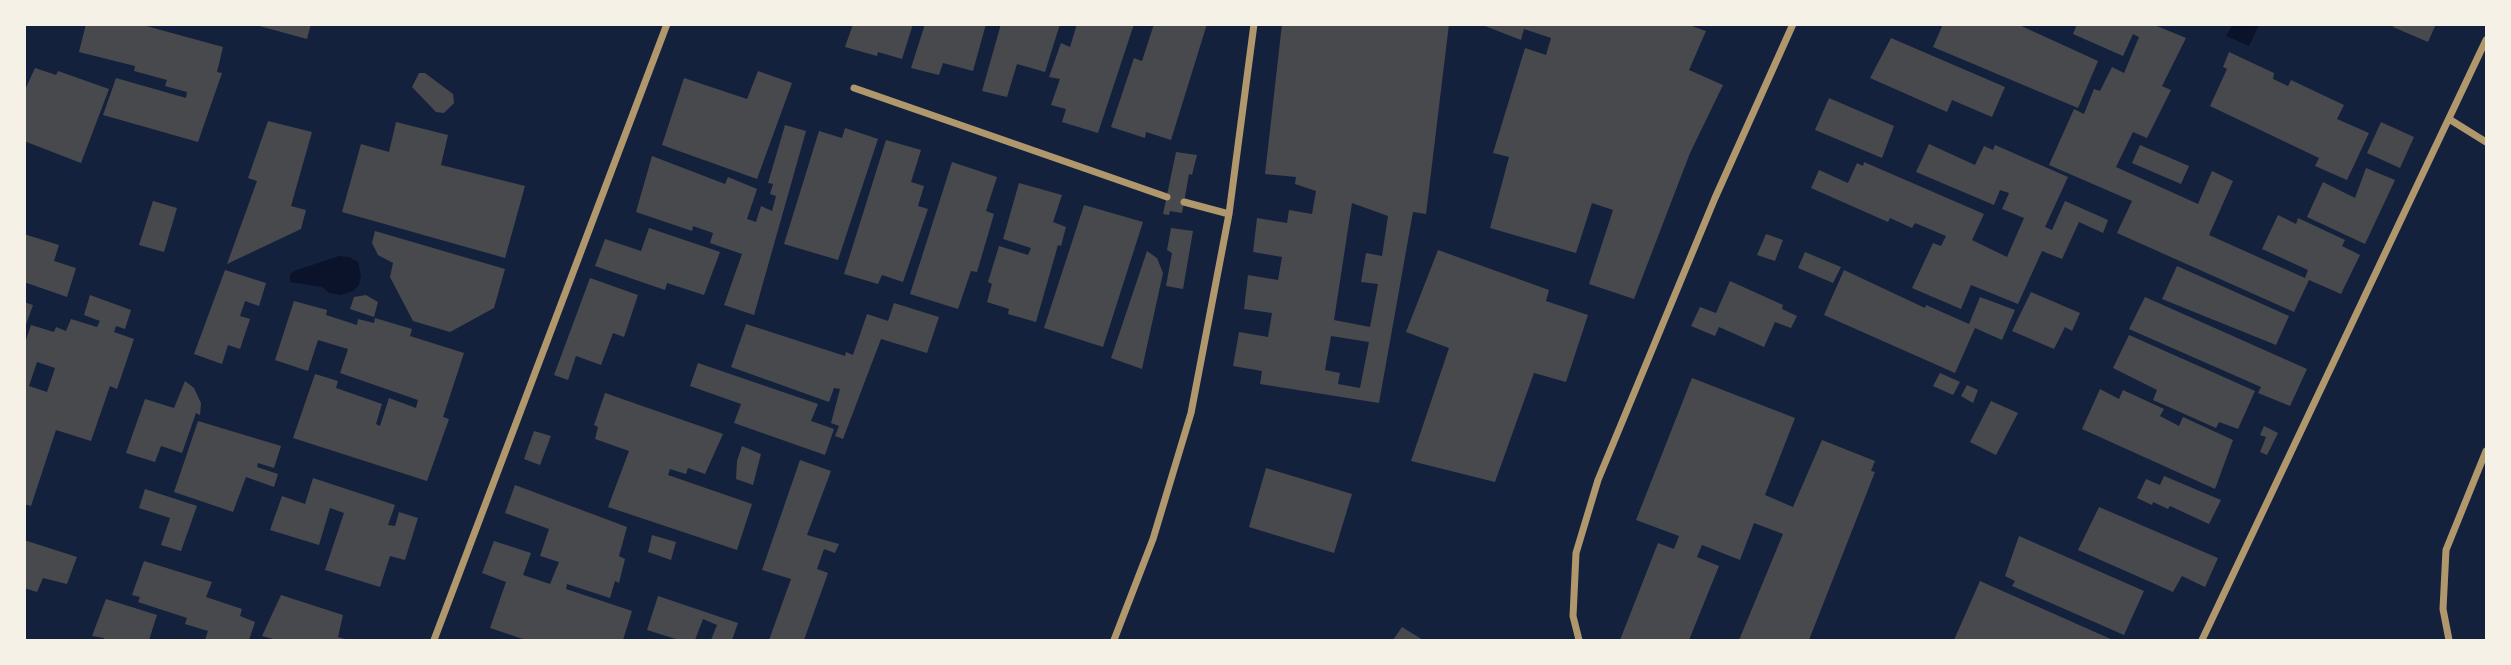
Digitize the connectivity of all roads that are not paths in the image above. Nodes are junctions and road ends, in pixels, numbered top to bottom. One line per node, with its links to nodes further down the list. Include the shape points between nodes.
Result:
1 (667, 24): 12 (street)
2 (1254, 24): 10 (street)
3 (1793, 24): 14 (street, via 1598,480 1576,554 1573,616)
4 (2487, 40): 6 (street)
5 (854, 88): 8 (street)
6 (2449, 119): 7 (street); 15 (street)
7 (2487, 142)
8 (1167, 197)
9 (1184, 202): 10 (street)
10 (1229, 214): 13 (street, via 1191,413 1153,539)
11 (2487, 451): 16 (street, via 2446,550 2443,608)
12 (434, 640)
13 (1114, 640)
14 (1579, 640)
15 (2202, 640)
16 (2449, 640)

